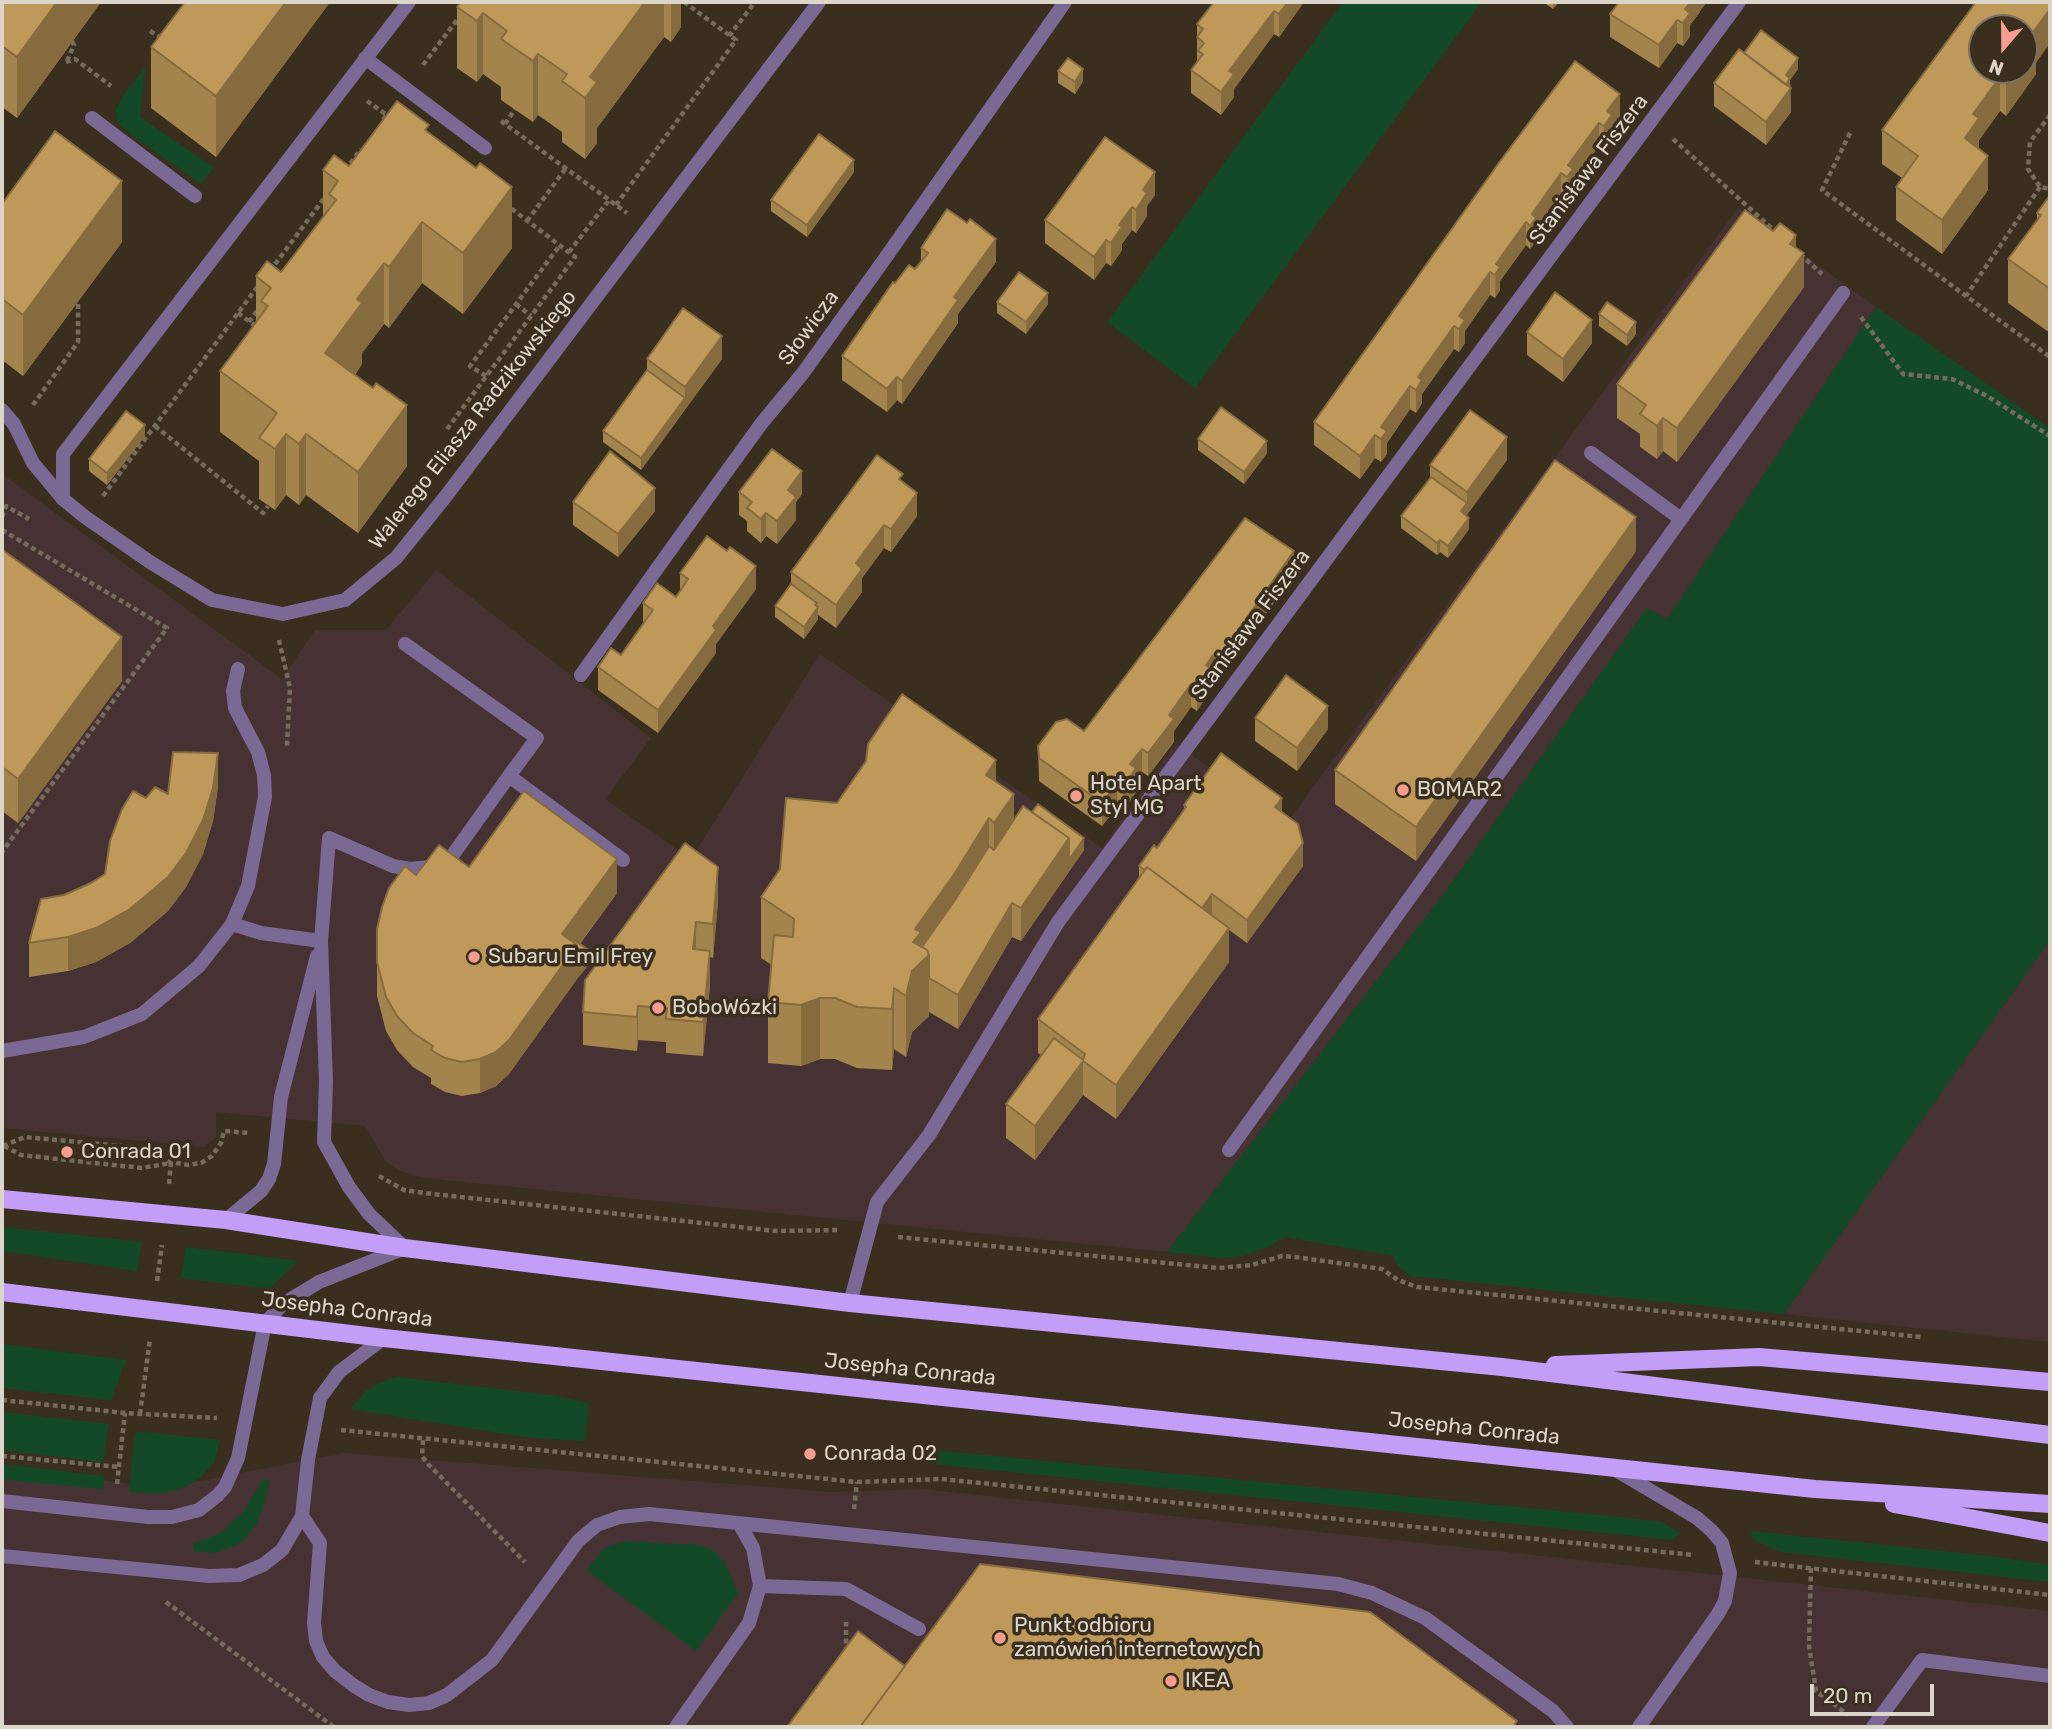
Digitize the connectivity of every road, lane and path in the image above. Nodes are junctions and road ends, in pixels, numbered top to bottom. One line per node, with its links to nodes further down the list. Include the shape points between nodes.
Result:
1 (408, 2): 13 (street)
2 (684, 2): 7 (path)
3 (755, 2): 10 (path)
4 (819, 2): 73 (street, Walerego Eliasza Radzikowskiego, via 396,558 345,600 283,614)
5 (1065, 2): 76 (street, Słowicza)
6 (1740, 2): 22 (street, Stanisława Fiszera)
7 (692, 4): 10 (path)
8 (463, 12): 14 (path, via 424,65)
9 (150, 31): 12 (path)
10 (729, 36): 37 (path, via 736,40)
11 (72, 41): 16 (path, via 66,62 75,58)
12 (170, 43)
13 (365, 58): 15 (street); 65 (street, via 63,454)
14 (416, 59)
15 (382, 70): 18 (path, via 362,97); 28 (street)
16 (111, 86)
17 (515, 109): 24 (path)
18 (387, 115): 23 (path); 25 (path)
19 (2050, 115): 31 (path, via 2030,142 2028,169)
20 (495, 117): 24 (path)
21 (92, 118): 34 (street)
22 (1652, 120): 42 (path); 92 (street, Stanisława Fiszera, via 1058,922 929,1136 877,1202)
23 (397, 124)
24 (505, 124): 29 (path)
25 (379, 126)
26 (1850, 133): 49 (path, via 1822,190)
27 (362, 148): 30 (path)
28 (485, 148)
29 (566, 168): 35 (path); 41 (path)
30 (338, 180)
31 (2040, 187): 32 (path); 49 (path)
32 (2050, 189)
33 (330, 191): 38 (path)
34 (195, 196)
35 (609, 200): 37 (path); 45 (path)
36 (505, 205): 41 (path)
37 (615, 205): 39 (path)
38 (314, 212): 40 (path); 46 (path)
39 (627, 213)
40 (324, 220)
41 (527, 221): 43 (path)
42 (1782, 238)
43 (560, 245): 45 (path); 52 (path)
44 (1793, 247): 48 (path)
45 (569, 252): 54 (path, via 575,257)
46 (268, 273)
47 (261, 283): 53 (path)
48 (1843, 293): 63 (path, via 1903,374 1952,379); 71 (street)
49 (1966, 296): 57 (path)
50 (78, 302): 59 (path, via 78,342)
51 (264, 302): 55 (path)
52 (516, 304): 54 (path); 58 (path, via 470,366)
53 (238, 313): 55 (path); 61 (path)
54 (531, 316): 58 (path)
55 (249, 322): 56 (path)
56 (261, 330)
57 (2050, 357)
58 (486, 376): 62 (path)
59 (31, 408)
60 (2, 410): 65 (street, Walerego Eliasza Radzikowskiego, via 33,463)
61 (155, 426): 67 (path, via 263,513); 69 (path)
62 (447, 429)
63 (2050, 436)
64 (1591, 453): 71 (street)
65 (63, 499): 69 (street, Walerego Eliasza Radzikowskiego)
66 (4, 506): 68 (path); 70 (path)
67 (268, 506)
68 (2, 517)
69 (85, 517): 73 (street, Walerego Eliasza Radzikowskiego, via 212,600)
70 (29, 519)
71 (1681, 520): 86 (street)
72 (2, 530): 79 (path, via 167,628)
73 (272, 612): 78 (path, via 290,688 286,763)
74 (405, 643): 77 (street, via 537,738)
75 (238, 669): 78 (street, via 235,708 258,752)
76 (582, 675)
77 (509, 776): 80 (street); 82 (street, via 440,866 393,866 329,838)
78 (265, 787): 81 (street, via 248,886)
79 (2, 852)
80 (623, 860)
81 (232, 924): 82 (street); 83 (street, via 199,966 142,1014 84,1037)
82 (321, 941): 91 (street, via 281,1097 272,1171 261,1191); 94 (street, via 324,1142 355,1196)
83 (2, 1051)
84 (245, 1133): 87 (path, via 224,1131 212,1156 201,1163)
85 (2, 1146): 87 (path, via 21,1155 142,1168); 87 (path, via 25,1137 143,1148)
86 (1229, 1150)
87 (172, 1162): 89 (path)
88 (372, 1170): 92 (path, via 404,1190 424,1193 776,1231)
89 (170, 1177)
90 (2, 1199): 91 (main road)
91 (226, 1220): 94 (main road)
92 (869, 1234): 97 (street, Stanisława Fiszera); 100 (path, via 1218,1268 1294,1257 1382,1269 1417,1287)
93 (162, 1243): 95 (path)
94 (405, 1248): 97 (main road); 98 (street, via 319,1282 283,1304)
95 (158, 1275)
96 (2, 1292): 98 (main road, Josepha Conrada)
97 (850, 1303): 102 (main road)
98 (265, 1323): 99 (main road, Josepha Conrada); 117 (street, via 238,1458 225,1487 209,1504 188,1514 148,1517)
99 (384, 1338): 112 (main road, Josepha Conrada); 120 (street, via 339,1372 320,1398)
100 (1926, 1338)
101 (148, 1363): 106 (path)
102 (1502, 1367): 103 (main road, via 1759,1357); 109 (main road)
103 (2050, 1382)
104 (2, 1400): 105 (path)
105 (125, 1413): 106 (path); 113 (path)
106 (140, 1414): 107 (path)
107 (221, 1418)
108 (342, 1430): 110 (path)
109 (2050, 1435)
110 (424, 1440): 114 (path); 125 (path, via 422,1456 428,1464)
111 (2, 1456): 113 (path)
112 (1611, 1466): 115 (main road, Josepha Conrada); 139 (street, via 1712,1531 1722,1542 1730,1573 1718,1614)
113 (119, 1467): 116 (path)
114 (857, 1482): 118 (path); 124 (path, via 941,1479)
115 (1815, 1489): 119 (main road, Josepha Conrada); 122 (main road, Josepha Conrada)
116 (116, 1496)
117 (2, 1500)
118 (855, 1501)
119 (2050, 1504)
120 (302, 1516): 121 (street, via 320,1544 314,1623 323,1657 369,1695 409,1705 447,1695 492,1660 578,1541 597,1525 649,1514); 123 (street, via 282,1550 239,1575)
121 (739, 1523): 128 (street, via 753,1548); 138 (street, via 1355,1588 1425,1618 1553,1711)
122 (2050, 1533)
123 (2, 1556)
124 (1702, 1556)
125 (525, 1562)
126 (1756, 1562): 127 (path)
127 (1811, 1568): 129 (path); 135 (path, via 1809,1646 1816,1691)
128 (760, 1586): 132 (street, via 846,1589); 137 (street, via 749,1623)
129 (2050, 1595)
130 (163, 1600): 136 (path)
131 (846, 1614): 133 (path)
132 (919, 1629)
133 (846, 1654)
134 (2050, 1676): 140 (street, via 1922,1660)
135 (1855, 1720)
136 (334, 1727)
137 (676, 1727)
138 (1567, 1727)
139 (1639, 1727)
140 (1872, 1727)

